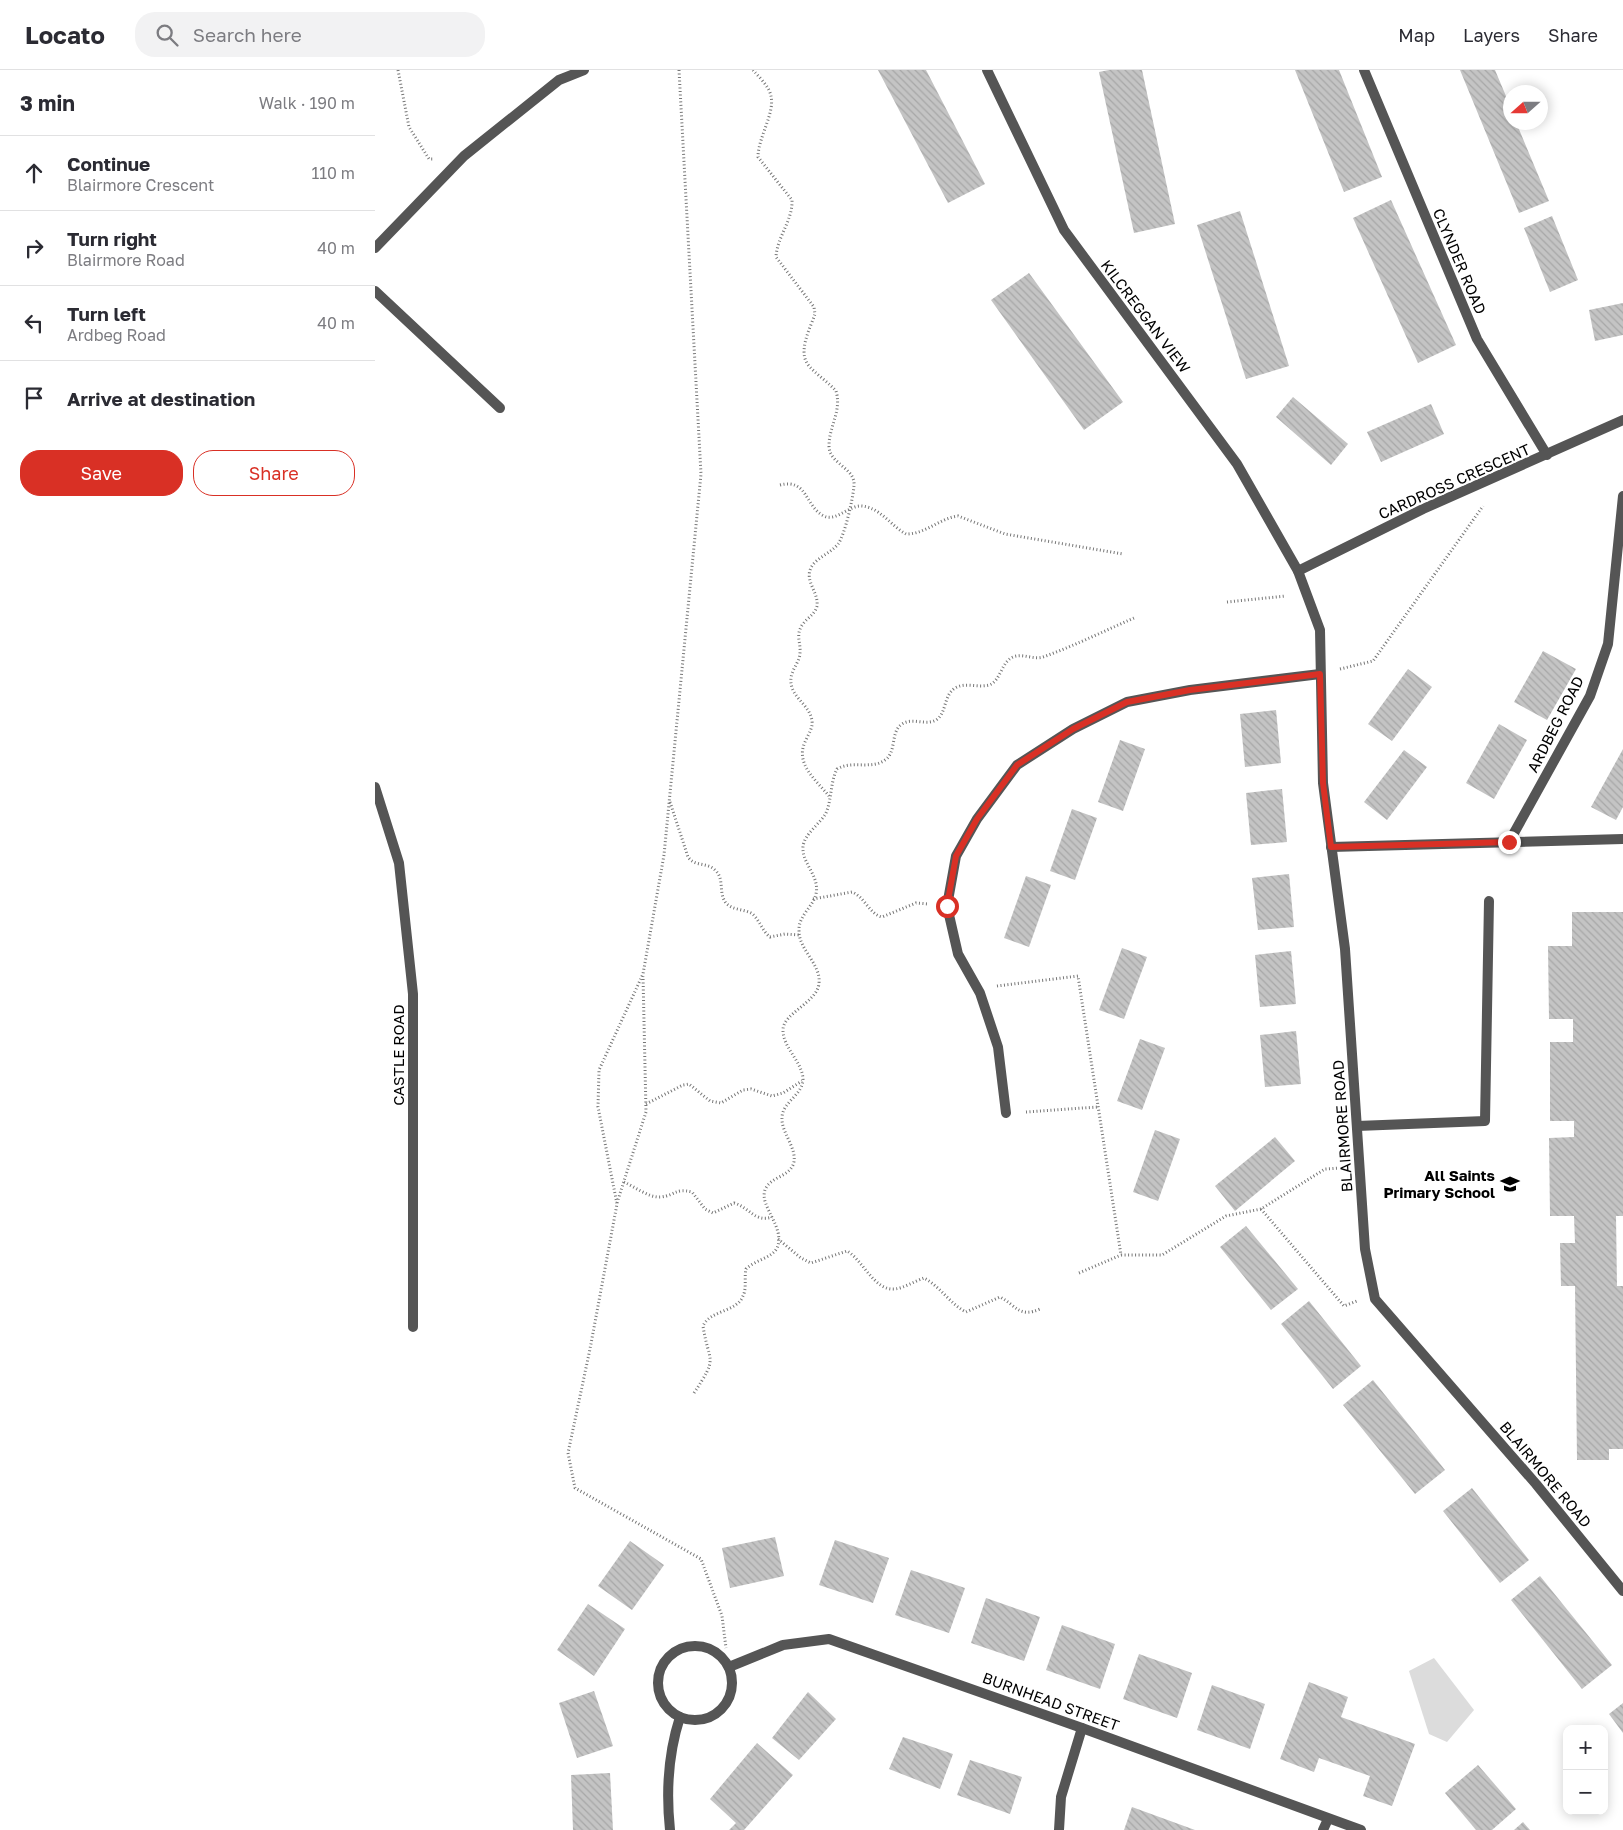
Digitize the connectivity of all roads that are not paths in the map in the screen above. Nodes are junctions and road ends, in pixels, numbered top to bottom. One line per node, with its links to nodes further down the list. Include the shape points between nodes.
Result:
1 (584, 70): 4 (street, via 559,80 459,161)
2 (987, 70): 10 (street, KILCREGGAN VIEW, via 1064,230 1237,464)
3 (1364, 70): 8 (street, CLYNDER ROAD, via 1477,339)
4 (375, 248)
5 (375, 291): 6 (street)
6 (500, 408)
7 (1623, 420): 8 (street, CARDROSS CRESCENT)
8 (1547, 455): 10 (street, CARDROSS CRESCENT, via 1423,509)
9 (1623, 496): 14 (street, ARDBEG ROAD, via 1608,644 1590,696)
10 (1298, 571): 11 (street, BLAIRMORE ROAD, via 1319,630)
11 (1320, 674): 15 (street, BLAIRMORE ROAD, via 1323,783); 17 (street, via 1190,690 1127,702 1073,729 1017,765 977,819 956,856 947,906 958,954 978,988 998,1047)
12 (375, 787): 19 (street, CASTLE ROAD, via 399,863 413,994)
13 (1623, 839): 14 (street)
14 (1509, 842): 15 (street)
15 (1331, 847): 18 (street, BLAIRMORE ROAD, via 1345,949)
16 (1489, 901): 18 (street, via 1485,1121)
17 (1006, 1113)
18 (1357, 1126): 20 (street, BLAIRMORE ROAD, via 1365,1249 1374,1295 1400,1331 1536,1484)
19 (413, 1327)
20 (1623, 1592)
21 (729, 1667): 22 (street, via 733,1680 731,1693 717,1714 693,1720); 22 (street, via 721,1656 699,1646 688,1646 668,1657 661,1667 658,1690 670,1711); 23 (street, BURNHEAD STREET, via 783,1646 829,1639)
22 (680, 1717): 25 (street, via 674,1734 667,1795)
23 (1082, 1728): 24 (street, BURNHEAD STREET); 26 (street, via 1061,1797)
24 (1328, 1819): 27 (street); 28 (street, BURNHEAD STREET)
25 (670, 1830)
26 (1059, 1830)
27 (1323, 1830)
28 (1361, 1830)

